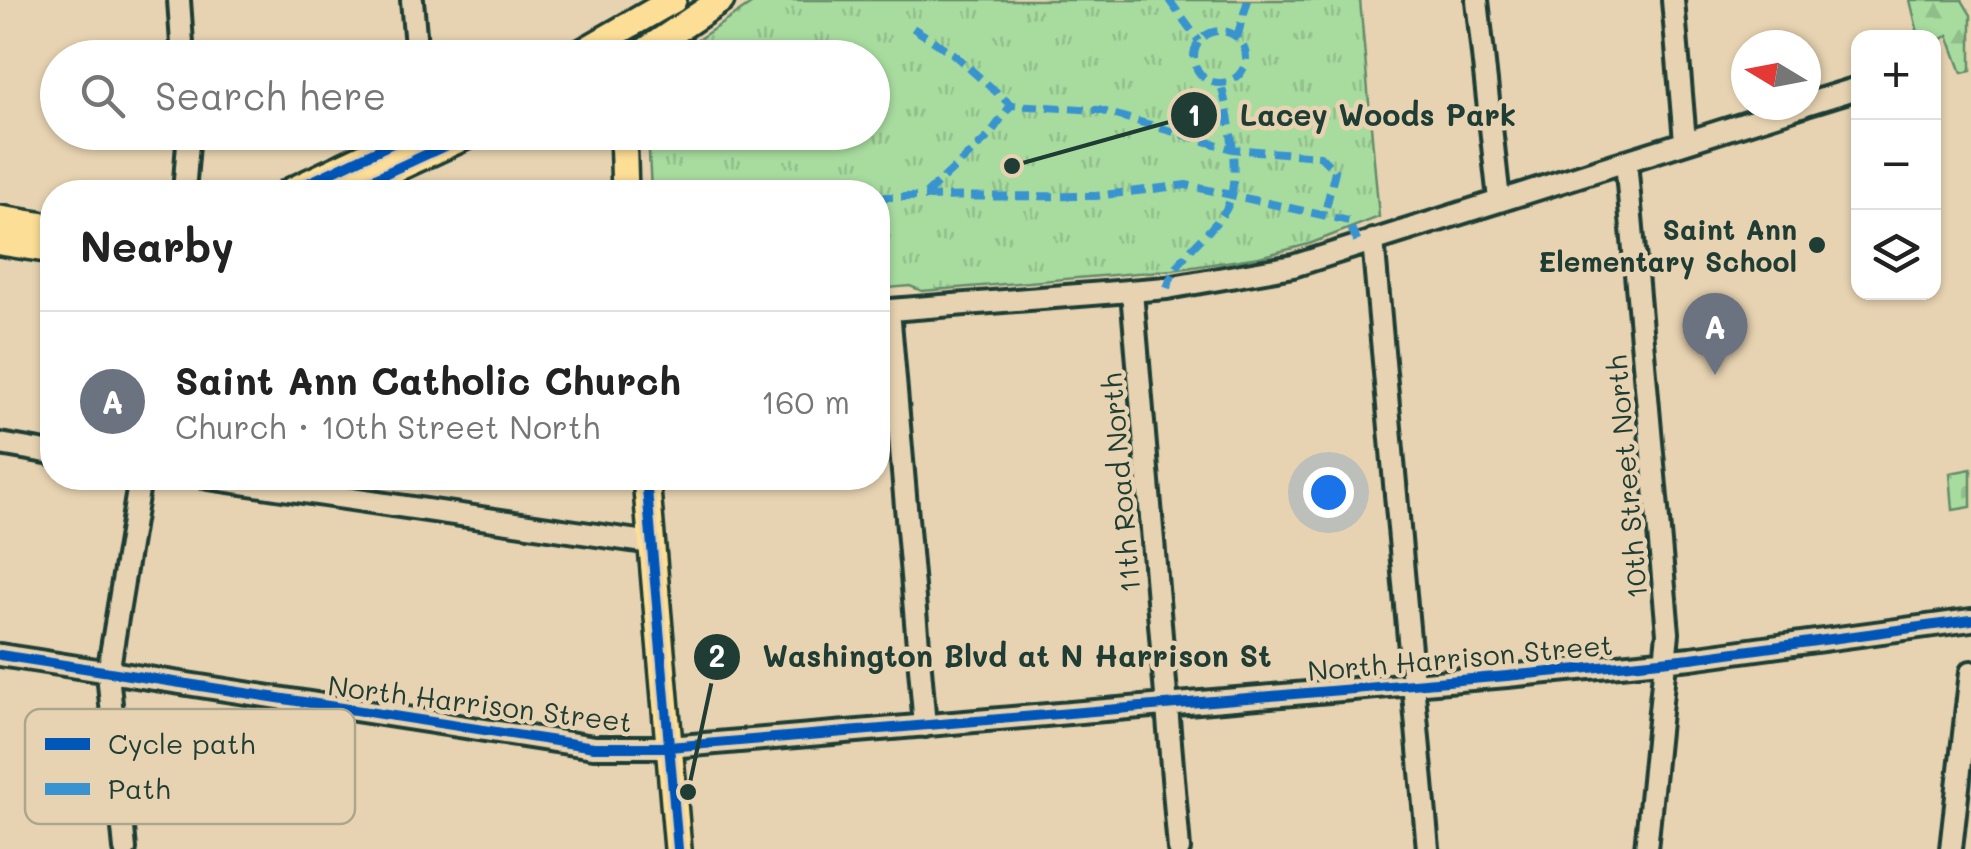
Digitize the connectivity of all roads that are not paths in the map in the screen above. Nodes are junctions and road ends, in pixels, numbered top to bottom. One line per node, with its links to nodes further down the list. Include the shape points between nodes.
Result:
1 (179, 0): 9 (street)
2 (412, 0): 10 (street)
3 (635, 0): 8 (main road)
4 (673, 0): 8 (main road)
5 (721, 0): 13 (main road)
6 (1477, 0): 27 (street)
7 (1673, 0): 17 (street)
8 (630, 27): 11 (main road); 12 (main road)
9 (182, 40)
10 (415, 40)
11 (606, 40)
12 (628, 40)
13 (662, 40)
14 (1851, 90): 15 (street)
15 (1821, 100)
16 (1756, 120): 17 (street)
17 (1685, 142): 22 (street)
18 (188, 150): 23 (street)
19 (396, 150): 24 (main road)
20 (408, 150): 25 (main road)
21 (624, 150): 26 (main road)
22 (1626, 161): 27 (street); 44 (street, 10th Street North, via 1668,632)
23 (185, 180)
24 (320, 180)
25 (363, 180)
26 (625, 180)
27 (1499, 200): 30 (street)
28 (0, 219): 29 (main road)
29 (40, 225)
30 (1373, 240): 33 (street, via 1293,266); 47 (street)
31 (0, 242): 32 (main road)
32 (40, 248)
33 (1132, 292): 34 (street); 48 (street, 11th Road North)
34 (890, 309)
35 (890, 381): 52 (street)
36 (0, 444): 37 (street)
37 (40, 451)
38 (138, 490): 46 (street)
39 (290, 490): 41 (street)
40 (647, 490): 41 (main road)
41 (651, 543): 53 (main road)
42 (1971, 620): 44 (street, North Harrison Street)
43 (0, 656): 46 (street, North Harrison Street)
44 (1664, 660): 47 (street, North Harrison Street); 59 (street, 10th Street North)
45 (1971, 672): 60 (street)
46 (108, 673): 49 (street); 50 (street, North Harrison Street)
47 (1416, 685): 48 (street, North Harrison Street); 58 (street)
48 (1166, 707): 52 (street, North Harrison Street); 57 (street, 11th Road North)
49 (111, 709)
50 (344, 709)
51 (355, 711): 53 (street, North Harrison Street, via 594,747)
52 (924, 726): 53 (street, North Harrison Street)
53 (669, 747): 56 (main road)
54 (123, 824): 55 (street)
55 (125, 849)
56 (678, 849)
57 (1179, 849)
58 (1428, 849)
59 (1646, 849)
60 (1951, 849)

